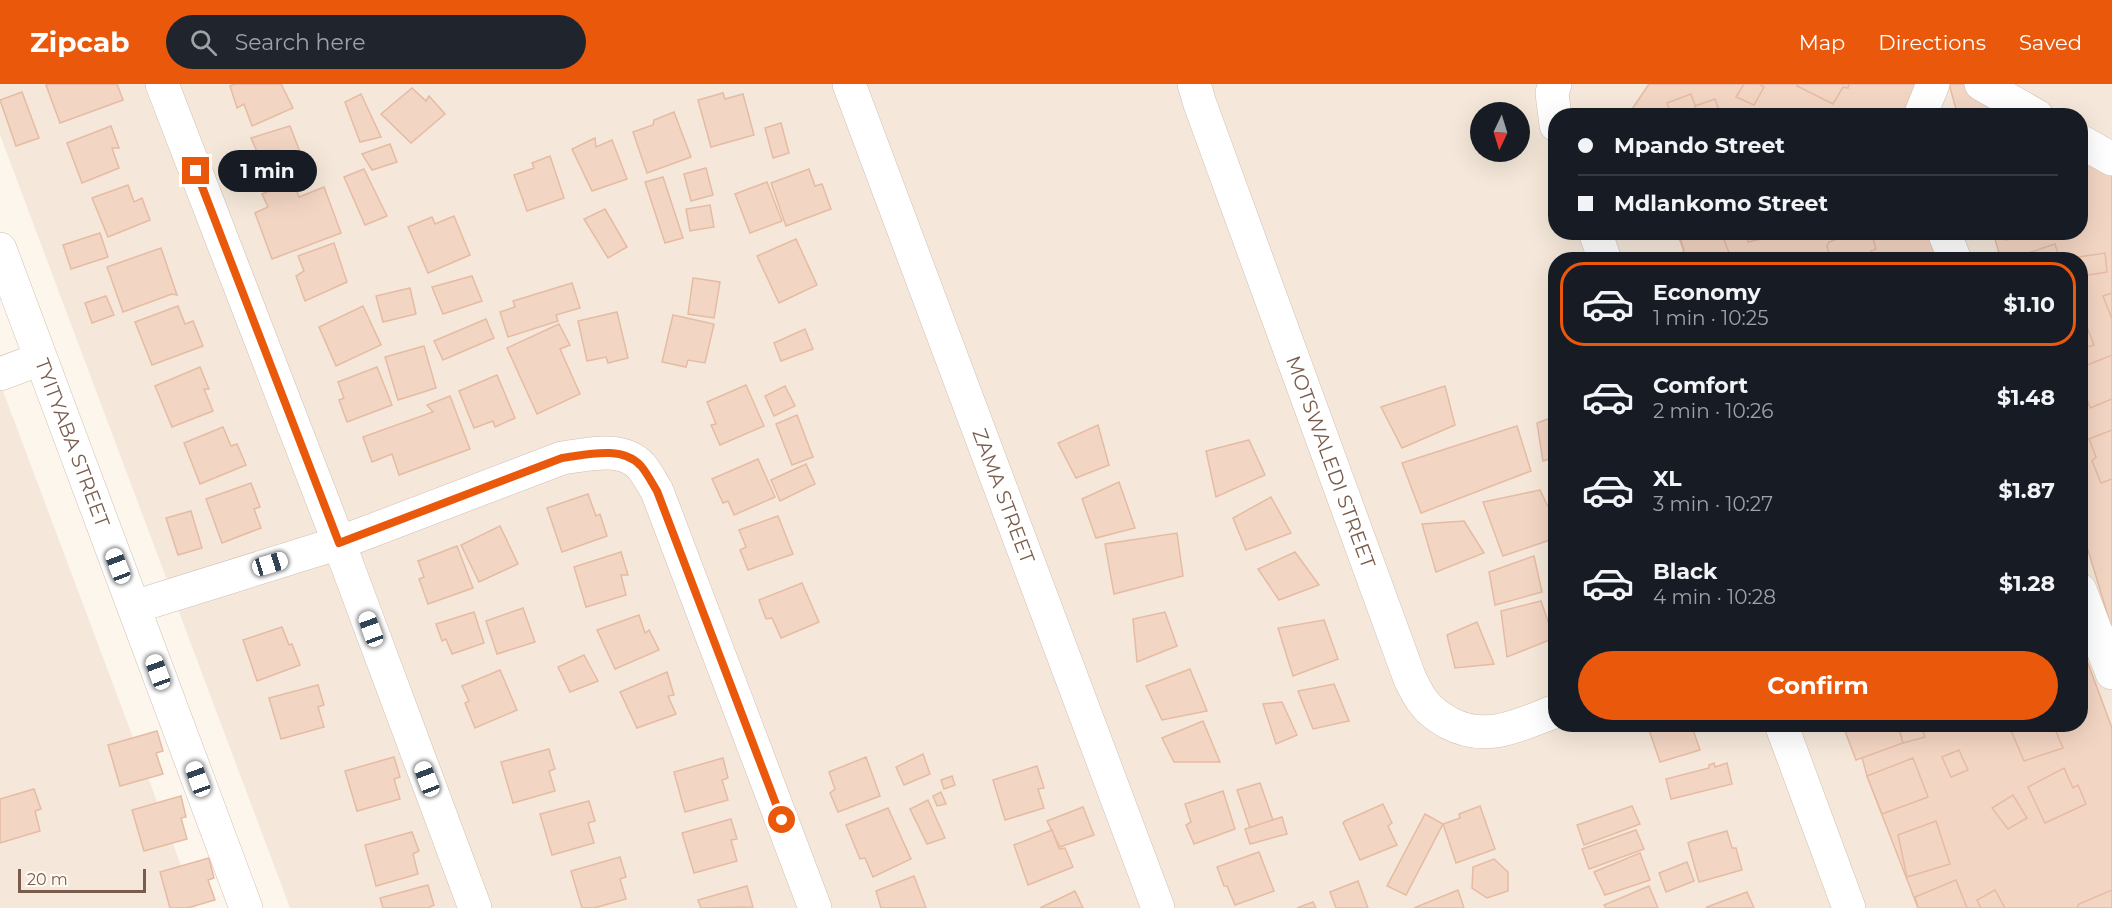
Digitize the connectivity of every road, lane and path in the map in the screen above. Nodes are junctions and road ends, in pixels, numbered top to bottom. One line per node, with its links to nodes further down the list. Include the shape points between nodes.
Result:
1 (162, 84): 15 (street)
2 (849, 84): 24 (street, ZAMA STREET)
3 (1194, 84): 19 (street, MOTSWALEDI STREET, via 1410,679 1424,704 1459,728 1482,734 1509,729)
4 (1555, 84): 7 (street)
5 (1933, 84): 8 (street)
6 (1982, 84): 9 (street)
7 (1554, 108)
8 (1923, 108)
9 (2023, 108)
10 (2088, 146): 11 (street)
11 (2112, 159)
12 (0, 249): 13 (street, TYITYABA STREET)
13 (40, 359): 14 (street); 16 (street, TYITYABA STREET)
14 (0, 374)
15 (339, 543): 16 (street); 22 (street); 23 (street, via 562,458 599,453 620,455 640,465 657,491)
16 (134, 607): 21 (street, TYITYABA STREET)
17 (2088, 611): 18 (street)
18 (2112, 673)
19 (1548, 714)
20 (1784, 732): 25 (street)
21 (246, 908)
22 (475, 908)
23 (815, 908)
24 (1158, 908)
25 (1849, 908)

